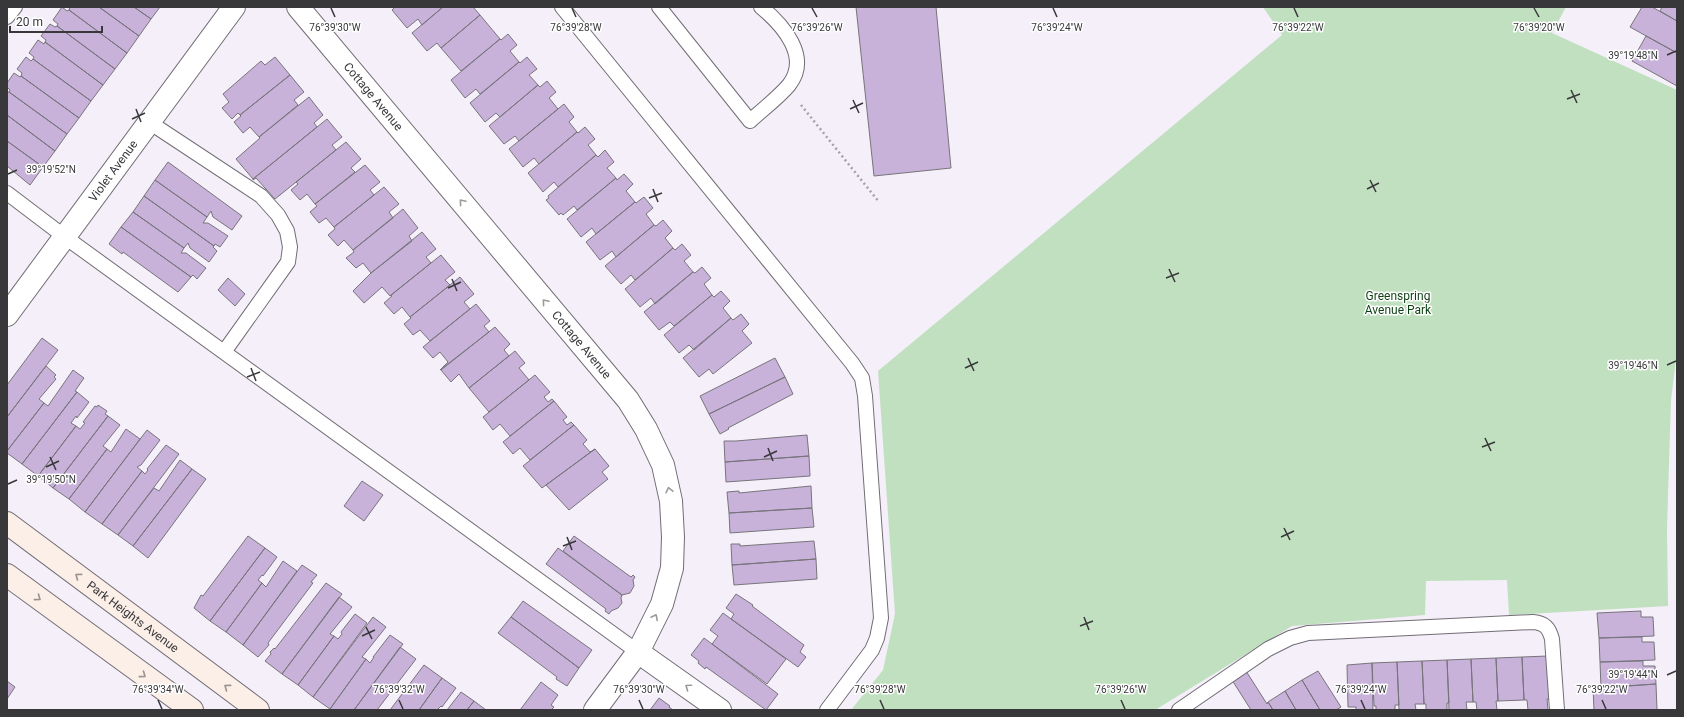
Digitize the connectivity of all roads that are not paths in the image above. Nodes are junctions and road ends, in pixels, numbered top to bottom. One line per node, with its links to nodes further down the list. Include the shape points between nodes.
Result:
1 (15, 7): 7 (lane)
2 (234, 7): 8 (street, Violet Avenue)
3 (298, 7): 15 (street, Cottage Avenue, one-way to 3, via 662,604 672,568 671,501 663,465 646,429 628,400)
4 (562, 7): 20 (lane, via 862,378 881,618 872,650)
5 (659, 7): 6 (lane, via 750,121 789,84 798,67 792,42 775,19)
6 (761, 7)
7 (7, 17)
8 (149, 122): 10 (street, Violet Avenue); 12 (lane, via 261,196 278,215 287,231 290,247 288,262)
9 (7, 193): 10 (lane)
10 (65, 237): 11 (street, Violet Avenue); 12 (lane)
11 (7, 315)
12 (224, 352): 15 (lane)
13 (7, 523): 17 (main road, Park Heights Avenue, one-way to 13)
14 (7, 575): 16 (main road, one-way to 16)
15 (638, 652): 18 (street, Cottage Avenue); 19 (street, one-way to 15)
16 (192, 710)
17 (258, 710)
18 (595, 710)
19 (720, 710)
20 (827, 710)
21 (1179, 710): 22 (lane, via 1268,649 1302,635 1533,622 1541,622 1550,631)
22 (1557, 710)

